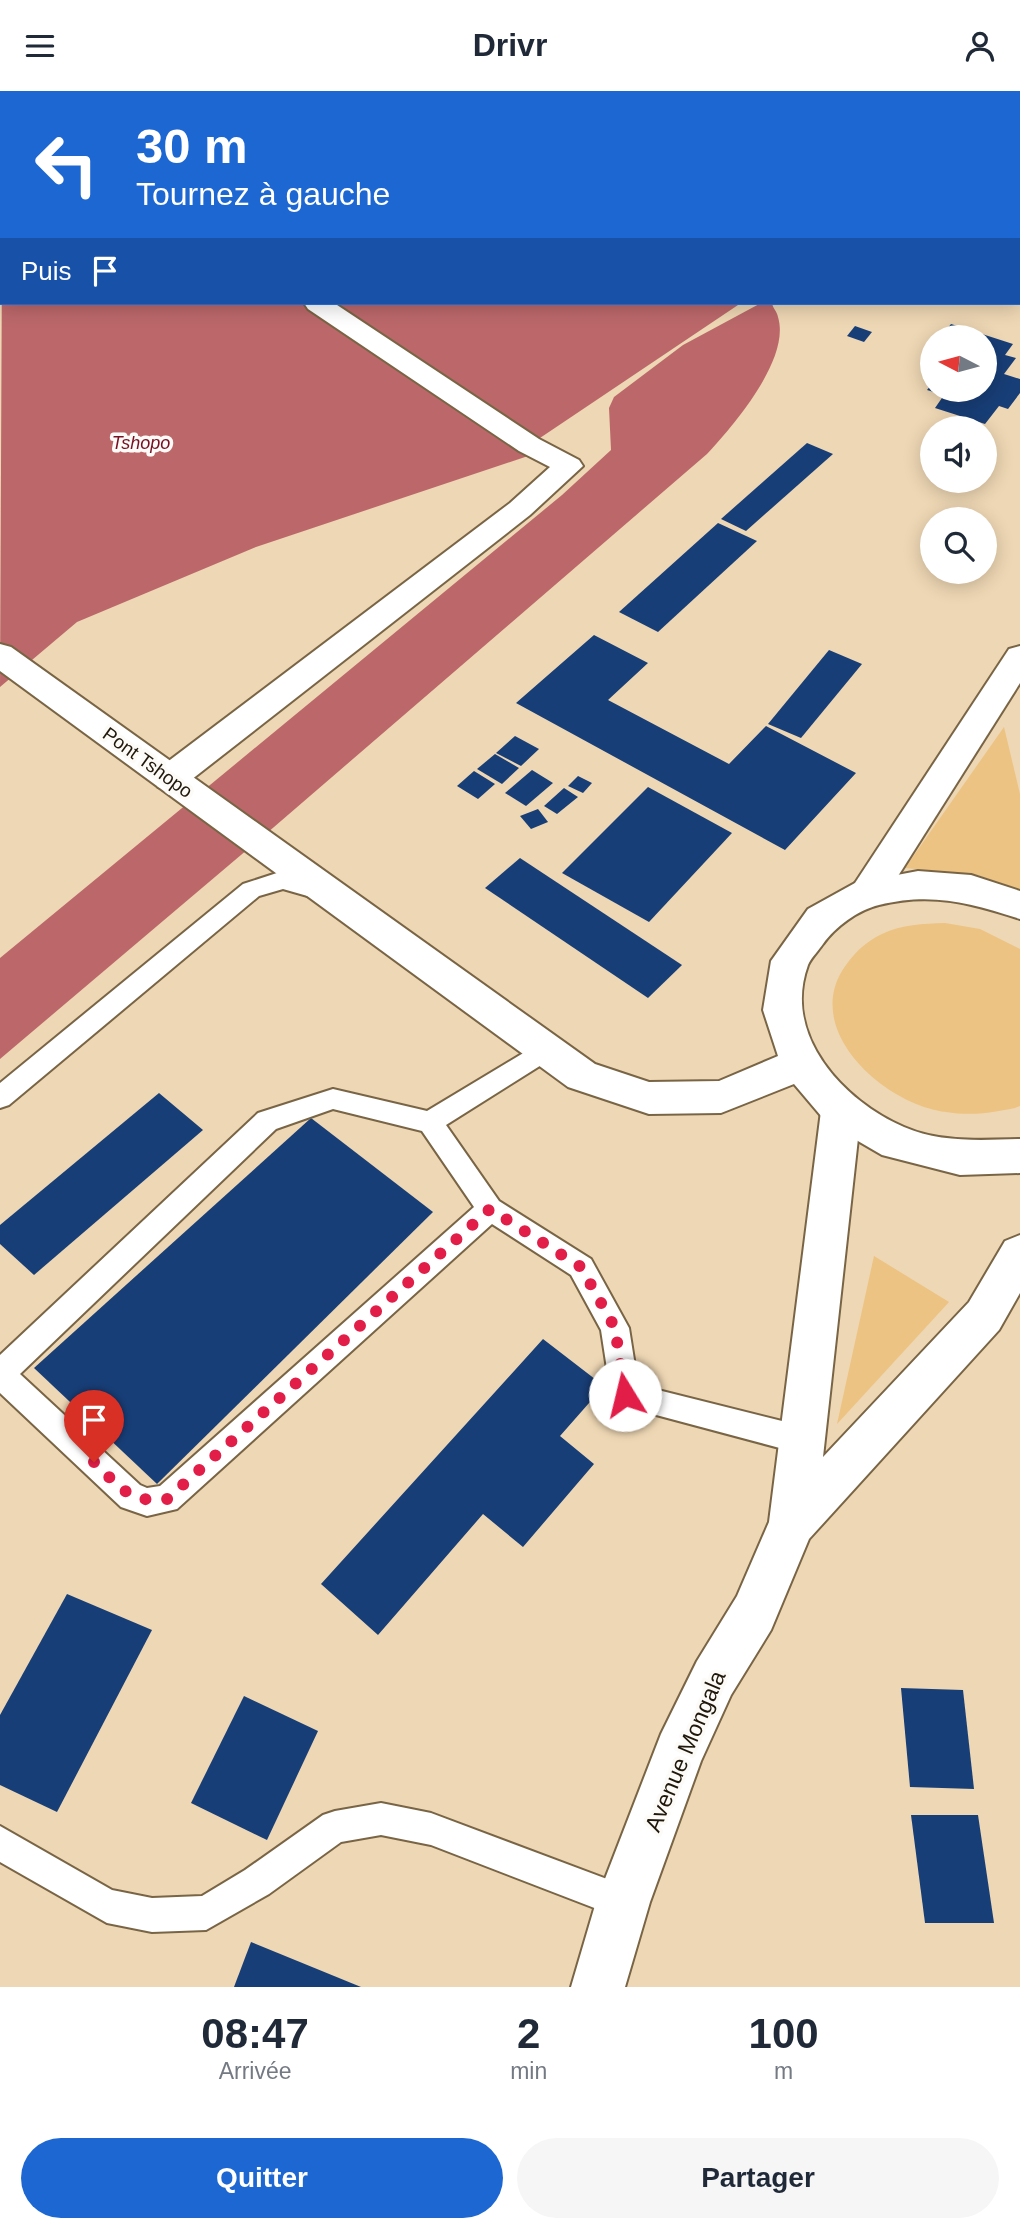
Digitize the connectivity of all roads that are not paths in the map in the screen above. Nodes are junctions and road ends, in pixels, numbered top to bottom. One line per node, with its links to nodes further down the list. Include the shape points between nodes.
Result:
1 (320, 305): 4 (main road, via 529,445 569,466)
2 (0, 655): 4 (main road, Pont Tshopo)
3 (1018, 672): 5 (main road)
4 (170, 778): 6 (main road, Pont Tshopo)
5 (868, 893): 7 (main road, via 918,885 971,889); 9 (main road, via 821,919 790,961 782,1010)
6 (335, 898): 8 (main road, Pont Tshopo); 10 (lane, via 283,880 251,890)
7 (1020, 905)
8 (545, 1050): 9 (main road, Pont Tshopo, via 582,1076 649,1098 721,1097); 12 (lane)
9 (800, 1064): 11 (main road)
10 (0, 1098)
11 (841, 1111): 13 (main road, via 896,1143 960,1158); 17 (main road)
12 (430, 1122): 14 (lane); 16 (lane, via 333,1099 267,1121)
13 (1020, 1156)
14 (490, 1209): 16 (lane, via 167,1499 147,1502 131,1497); 17 (lane, via 581,1267 615,1328 625,1395)
15 (1020, 1254): 18 (main road, via 984,1316)
16 (0, 1374)
17 (802, 1440): 18 (main road)
18 (792, 1523): 20 (main road, Avenue Mongala, via 754,1613 714,1678 679,1752)
19 (0, 1843): 20 (lane, via 107,1906 152,1915 205,1913 335,1827 381,1819 431,1829)
20 (623, 1902): 21 (main road, Avenue Mongala)
21 (598, 1987)

